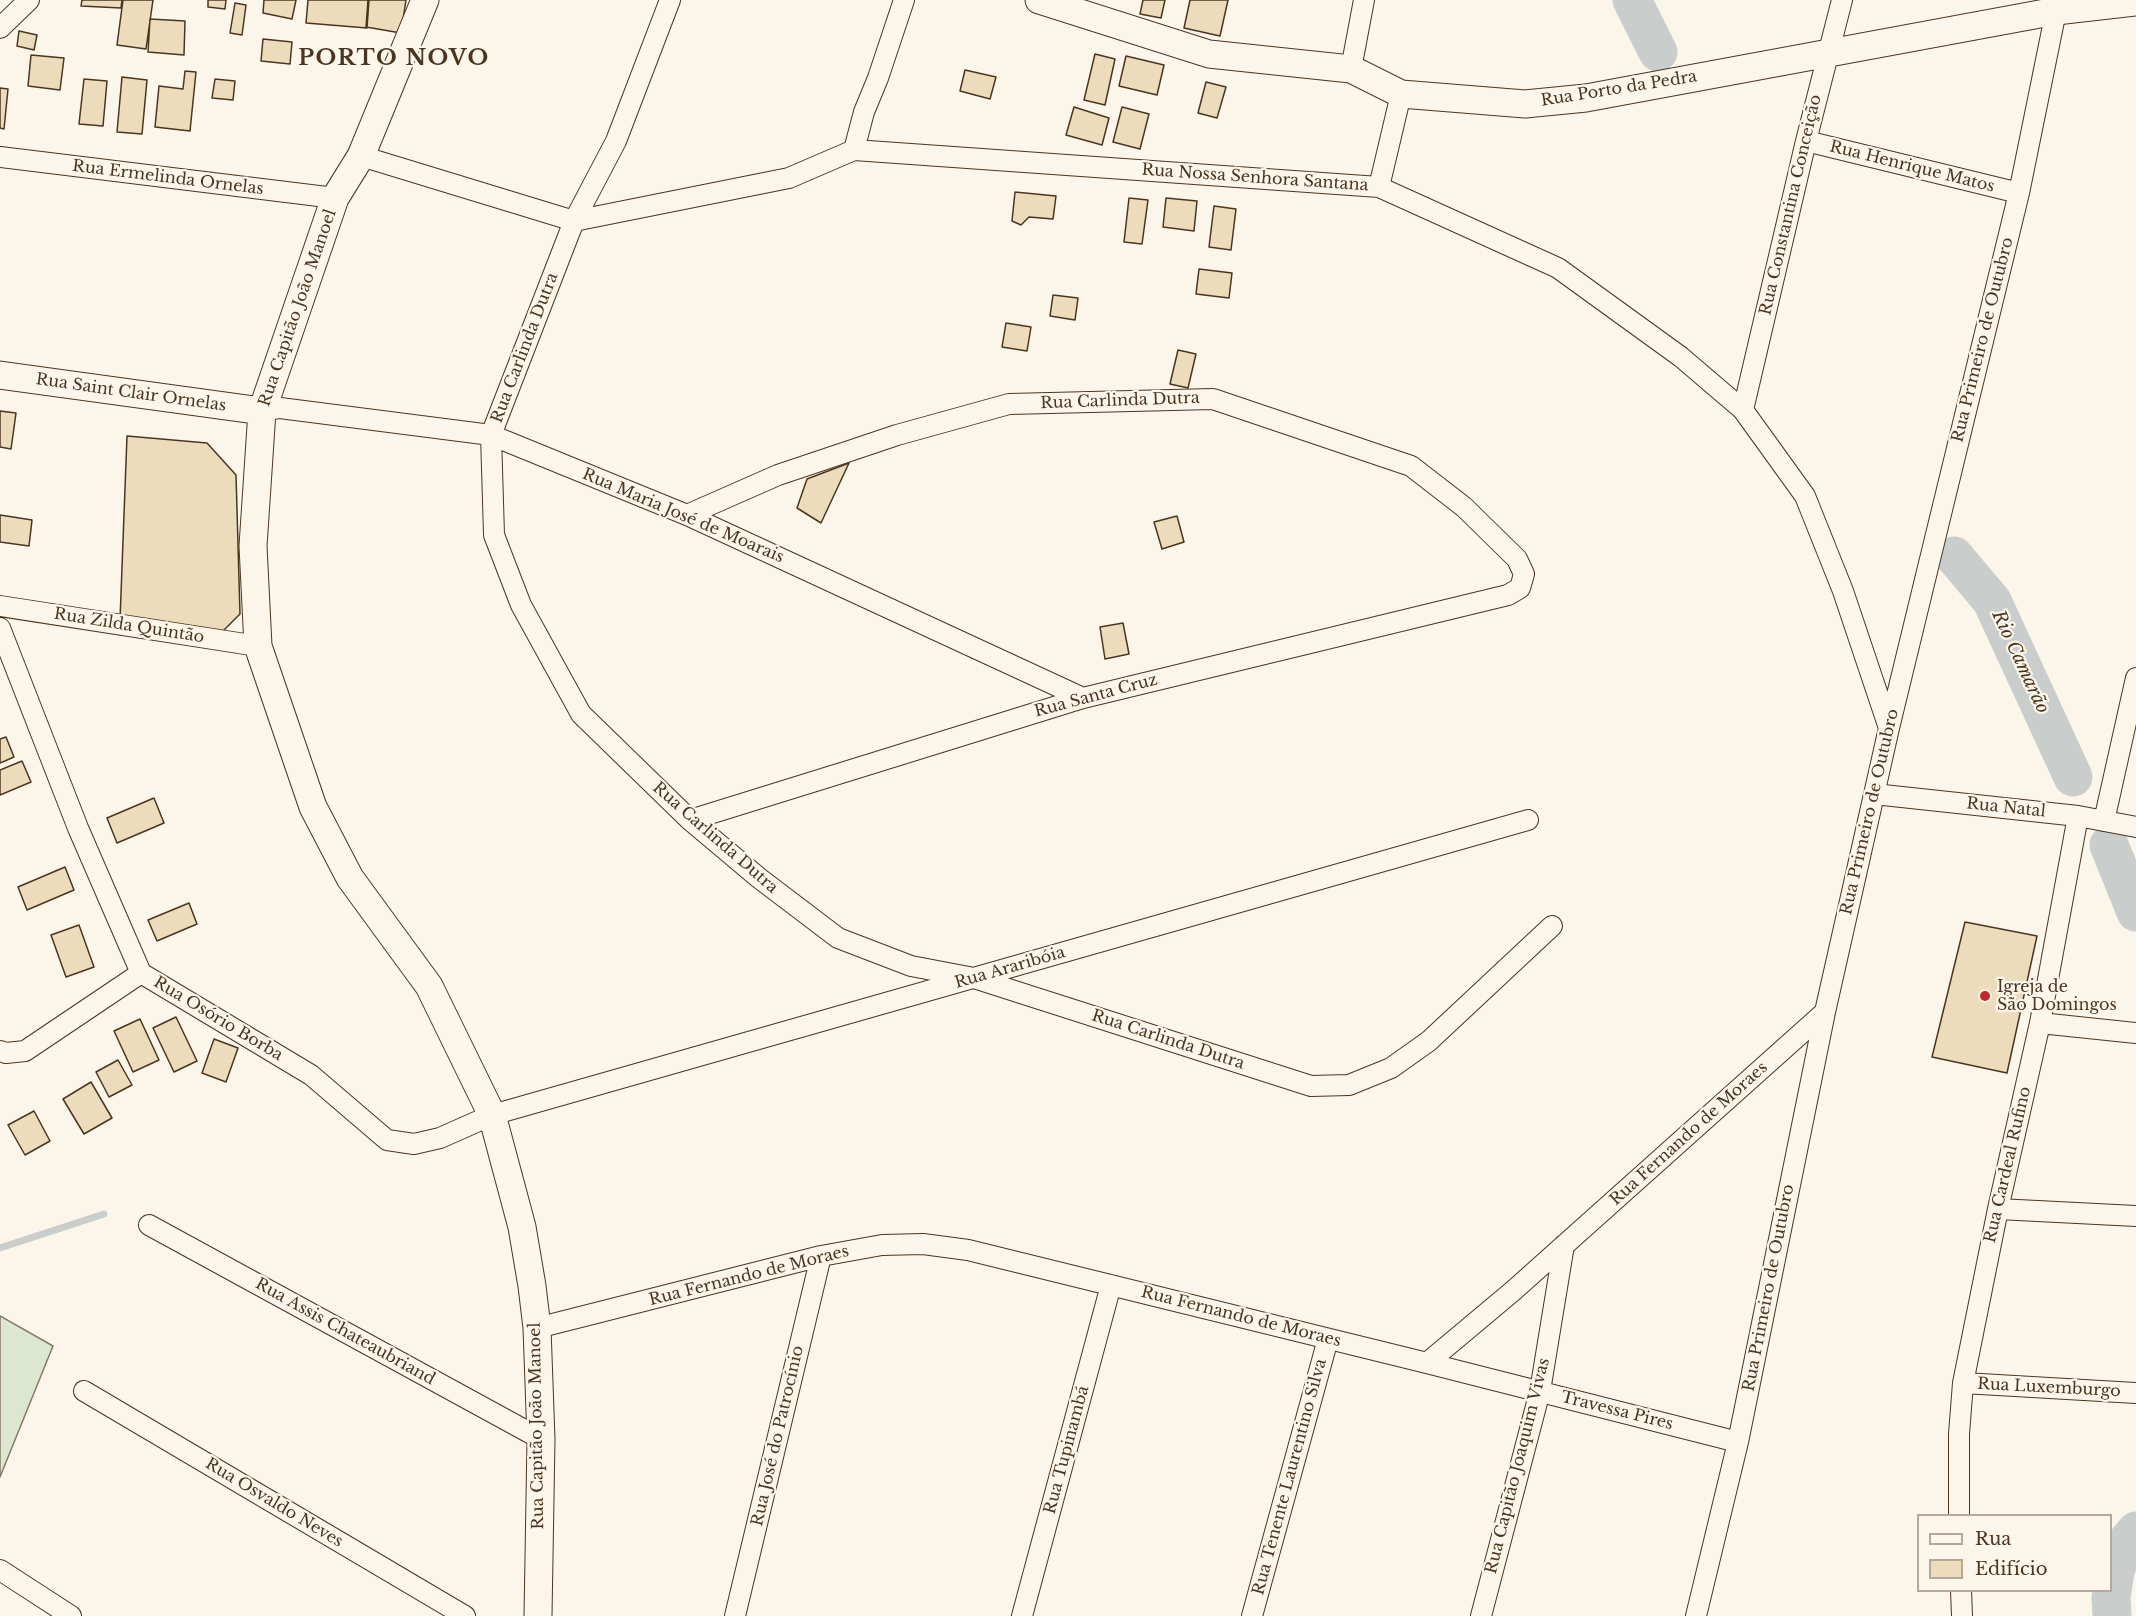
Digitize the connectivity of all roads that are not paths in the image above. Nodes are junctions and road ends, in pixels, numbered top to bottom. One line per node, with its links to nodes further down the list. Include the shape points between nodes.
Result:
1 (29, 0): 10 (street)
2 (425, 0): 16 (main road, Rua Capitão João Manoel)
3 (670, 0): 21 (street, Rua Carlinda Dutra, via 616,141)
4 (904, 0): 15 (street)
5 (1039, 0): 12 (main road, Rua Porto da Pedra, via 1209,54)
6 (1364, 0): 12 (street)
7 (1842, 0): 11 (street, Rua Constantina Conceição)
8 (2136, 2): 9 (main road, Rua Porto da Pedra)
9 (2056, 11): 11 (main road, Rua Porto da Pedra); 19 (street, Rua Primeiro de Outubro)
10 (0, 28)
11 (1828, 53): 13 (main road, Rua Porto da Pedra, via 1586,98 1525,104); 14 (street, Rua Constantina Conceição)
12 (1351, 69): 13 (main road, Rua Porto da Pedra)
13 (1401, 94): 18 (street)
14 (1806, 141): 19 (street, Rua Henrique Matos); 23 (street, Rua Constantina Conceição)
15 (854, 150): 18 (street, Rua Nossa Senhora Santana); 21 (street, Rua Nossa Senhora Santana, via 789,178)
16 (361, 156): 20 (main road, Rua Capitão João Manoel); 21 (street)
17 (0, 157): 20 (street, Rua Ermelinda Ornelas)
18 (1379, 187): 23 (street, Rua Nossa Senhora Santana, via 1558,268 1681,357)
19 (2019, 193): 33 (street, Rua Primeiro de Outubro)
20 (335, 198): 24 (main road, Rua Capitão João Manoel)
21 (574, 221): 25 (street, Rua Carlinda Dutra)
22 (0, 375): 24 (main road, Rua Saint Clair Ornelas)
23 (1743, 410): 33 (street, Rua Nossa Senhora Santana, via 1805,496 1843,591)
24 (262, 411): 25 (street, Rua Maria José de Moarais, via 280,408); 30 (main road, Rua Capitão João Manoel, via 253,546)
25 (491, 435): 26 (street, Rua Maria José de Moarais); 36 (street, Rua Carlinda Dutra, via 494,535 521,605 581,714)
26 (687, 515): 27 (street, Rua Carlinda Dutra, via 778,475 897,435 1010,404 1213,399 1411,466 1464,507 1517,559 1524,574 1520,588); 32 (street, Rua Maria José de Moarais)
27 (1508, 596): 32 (street, Rua Santa Cruz)
28 (0, 606): 30 (street, Rua Zilda Quintão)
29 (0, 628): 41 (street, Rua Osório Borba, via 78,828)
30 (258, 646): 47 (main road, Rua Capitão João Manoel, via 313,807 350,878 429,986)
31 (2136, 678): 38 (street)
32 (1083, 698): 36 (street, Rua Santa Cruz)
33 (1889, 728): 34 (street, Rua Primeiro de Outubro)
34 (1874, 794): 35 (street, Rua Natal); 43 (street, Rua Primeiro de Outubro)
35 (2078, 816): 38 (street, Rua Natal); 44 (street, Rua Cardeal Rufino)
36 (690, 820): 42 (street, Rua Carlinda Dutra, via 838,938 911,966)
37 (1528, 820): 42 (street, Rua Araribóia)
38 (2104, 821): 39 (street, Rua Natal)
39 (2136, 827)
40 (1552, 926): 42 (street, Rua Carlinda Dutra, via 1429,1041 1391,1068 1349,1085 1311,1086)
41 (141, 973): 46 (street, via 25,1051); 47 (street, Rua Osório Borba, via 310,1075 387,1140 414,1144 440,1138)
42 (974, 978): 47 (street, Rua Araribóia)
43 (1825, 1012): 51 (street, Rua Fernando de Moraes); 62 (street, Rua Primeiro de Outubro)
44 (2040, 1023): 45 (street); 48 (street, Rua Cardeal Rufino)
45 (2136, 1033)
46 (0, 1051)
47 (492, 1115): 54 (main road, Rua Capitão João Manoel, via 522,1227)
48 (1998, 1209): 49 (street); 57 (street, Rua Cardeal Rufino)
49 (2136, 1216)
50 (149, 1225): 61 (street, Rua Assis Chateaubriand)
51 (1564, 1245): 56 (street, Rua Fernando de Moraes); 59 (street, Rua Capitão Joaquim Vivas)
52 (820, 1256): 53 (street, Rua Fernando de Moraes, via 882,1245 923,1244 969,1250); 54 (street, Rua Fernando de Moraes); 69 (street, Rua José do Patrocínio)
53 (1111, 1285): 55 (street, Rua Fernando de Moraes); 70 (street, Rua Tupinambá)
54 (537, 1328): 61 (main road, Rua Capitão João Manoel)
55 (1328, 1339): 56 (street, Rua Fernando de Moraes); 71 (street, Rua Tenente Laurentino Silva)
56 (1427, 1363): 59 (street, Travessa Pires)
57 (1962, 1383): 60 (street, Rua Luxemburgo); 63 (street, Rua Cardeal Rufino)
58 (84, 1391): 67 (street, Rua Osvaldo Neves)
59 (1540, 1391): 62 (street, Travessa Pires); 72 (street, Rua Capitão Joaquim Vivas)
60 (2136, 1393)
61 (541, 1439): 68 (main road, Rua Capitão João Manoel)
62 (1738, 1442): 73 (street, Rua Primeiro de Outubro)
63 (1959, 1514)
64 (0, 1570): 66 (street)
65 (1961, 1592): 74 (street)
66 (71, 1616)
67 (465, 1616)
68 (538, 1616)
69 (735, 1616)
70 (1022, 1616)
71 (1252, 1616)
72 (1481, 1616)
73 (1696, 1616)
74 (1962, 1616)

